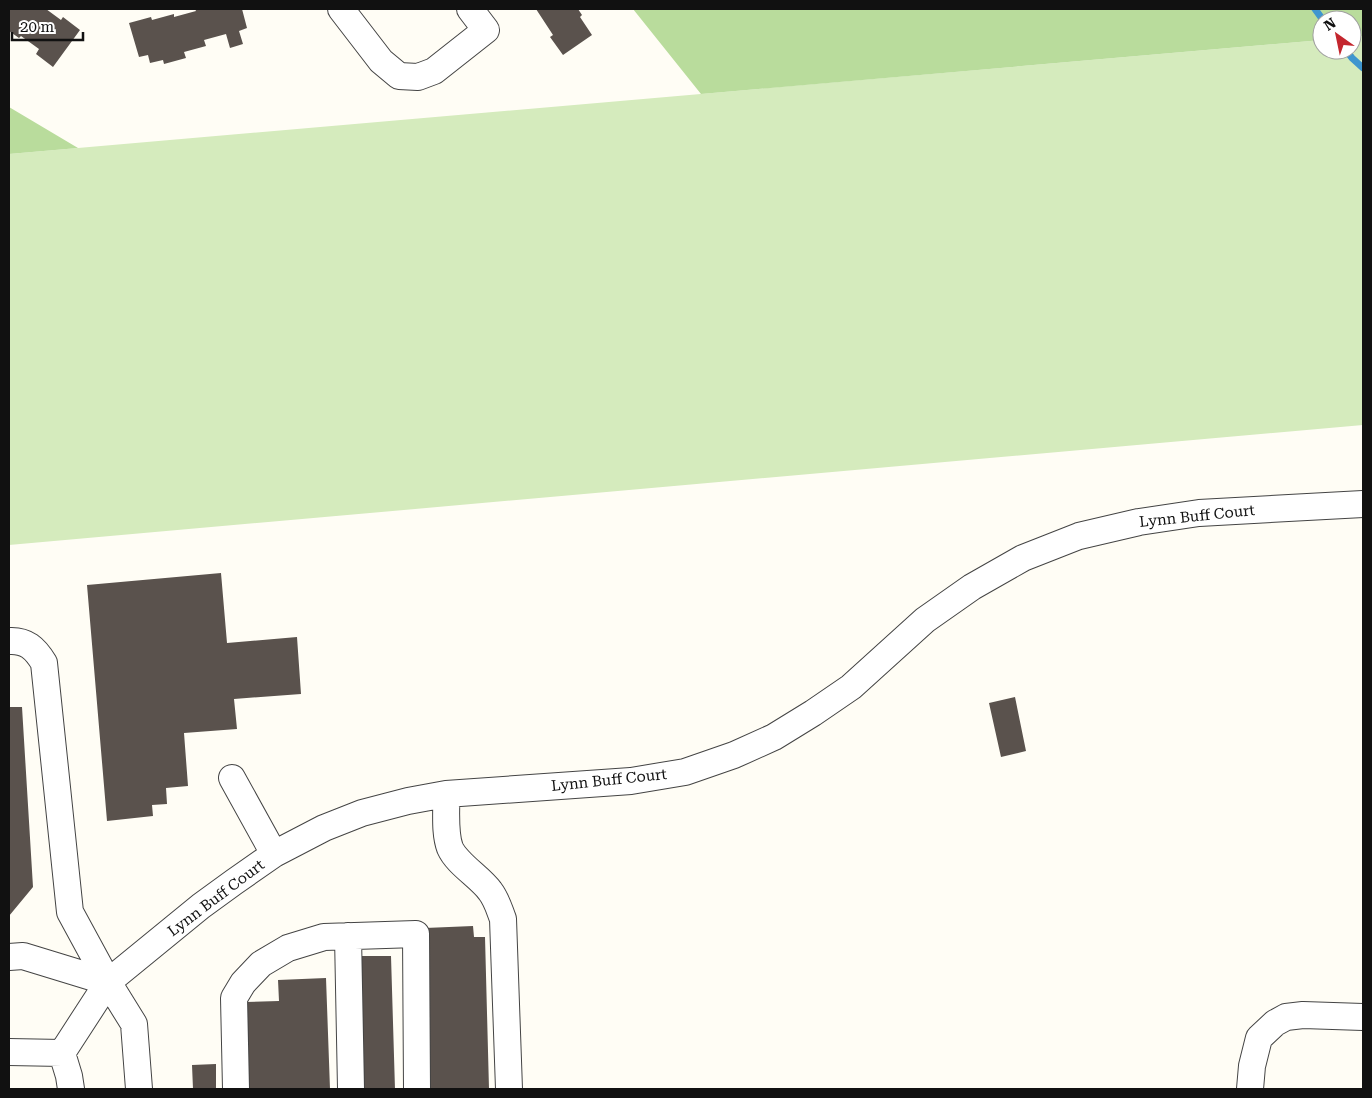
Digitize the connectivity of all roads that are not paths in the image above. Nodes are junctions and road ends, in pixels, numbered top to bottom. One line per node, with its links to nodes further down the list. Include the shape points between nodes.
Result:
1 (341, 9): 2 (street, via 381,60 399,76 418,77 434,71 486,30)
2 (470, 9)
3 (1363, 504): 6 (street, Lynn Buff Court, via 1199,513 1079,536 1024,558 972,587 925,620 851,687 774,737 734,755 685,772 631,781)
4 (9, 641): 10 (street, via 28,644 44,663 70,912)
5 (232, 778): 7 (street)
6 (446, 794): 7 (street, Lynn Buff Court, via 408,800 362,813); 19 (street, via 450,849 489,889 503,919)
7 (274, 854): 10 (street, Lynn Buff Court, via 201,906)
8 (348, 936): 16 (street, via 324,937 288,948 262,964 243,983 234,998); 17 (street); 18 (street, via 416,934)
9 (9, 957): 10 (street, via 22,956)
10 (108, 982): 13 (street, Lynn Buff Court); 15 (street, via 134,1024)
11 (1363, 1016): 20 (street, via 1304,1015 1286,1017 1275,1023 1258,1038)
12 (9, 1052): 13 (street)
13 (62, 1053): 14 (street)
14 (71, 1089)
15 (139, 1089)
16 (236, 1089)
17 (350, 1089)
18 (418, 1089)
19 (510, 1089)
20 (1250, 1089)

